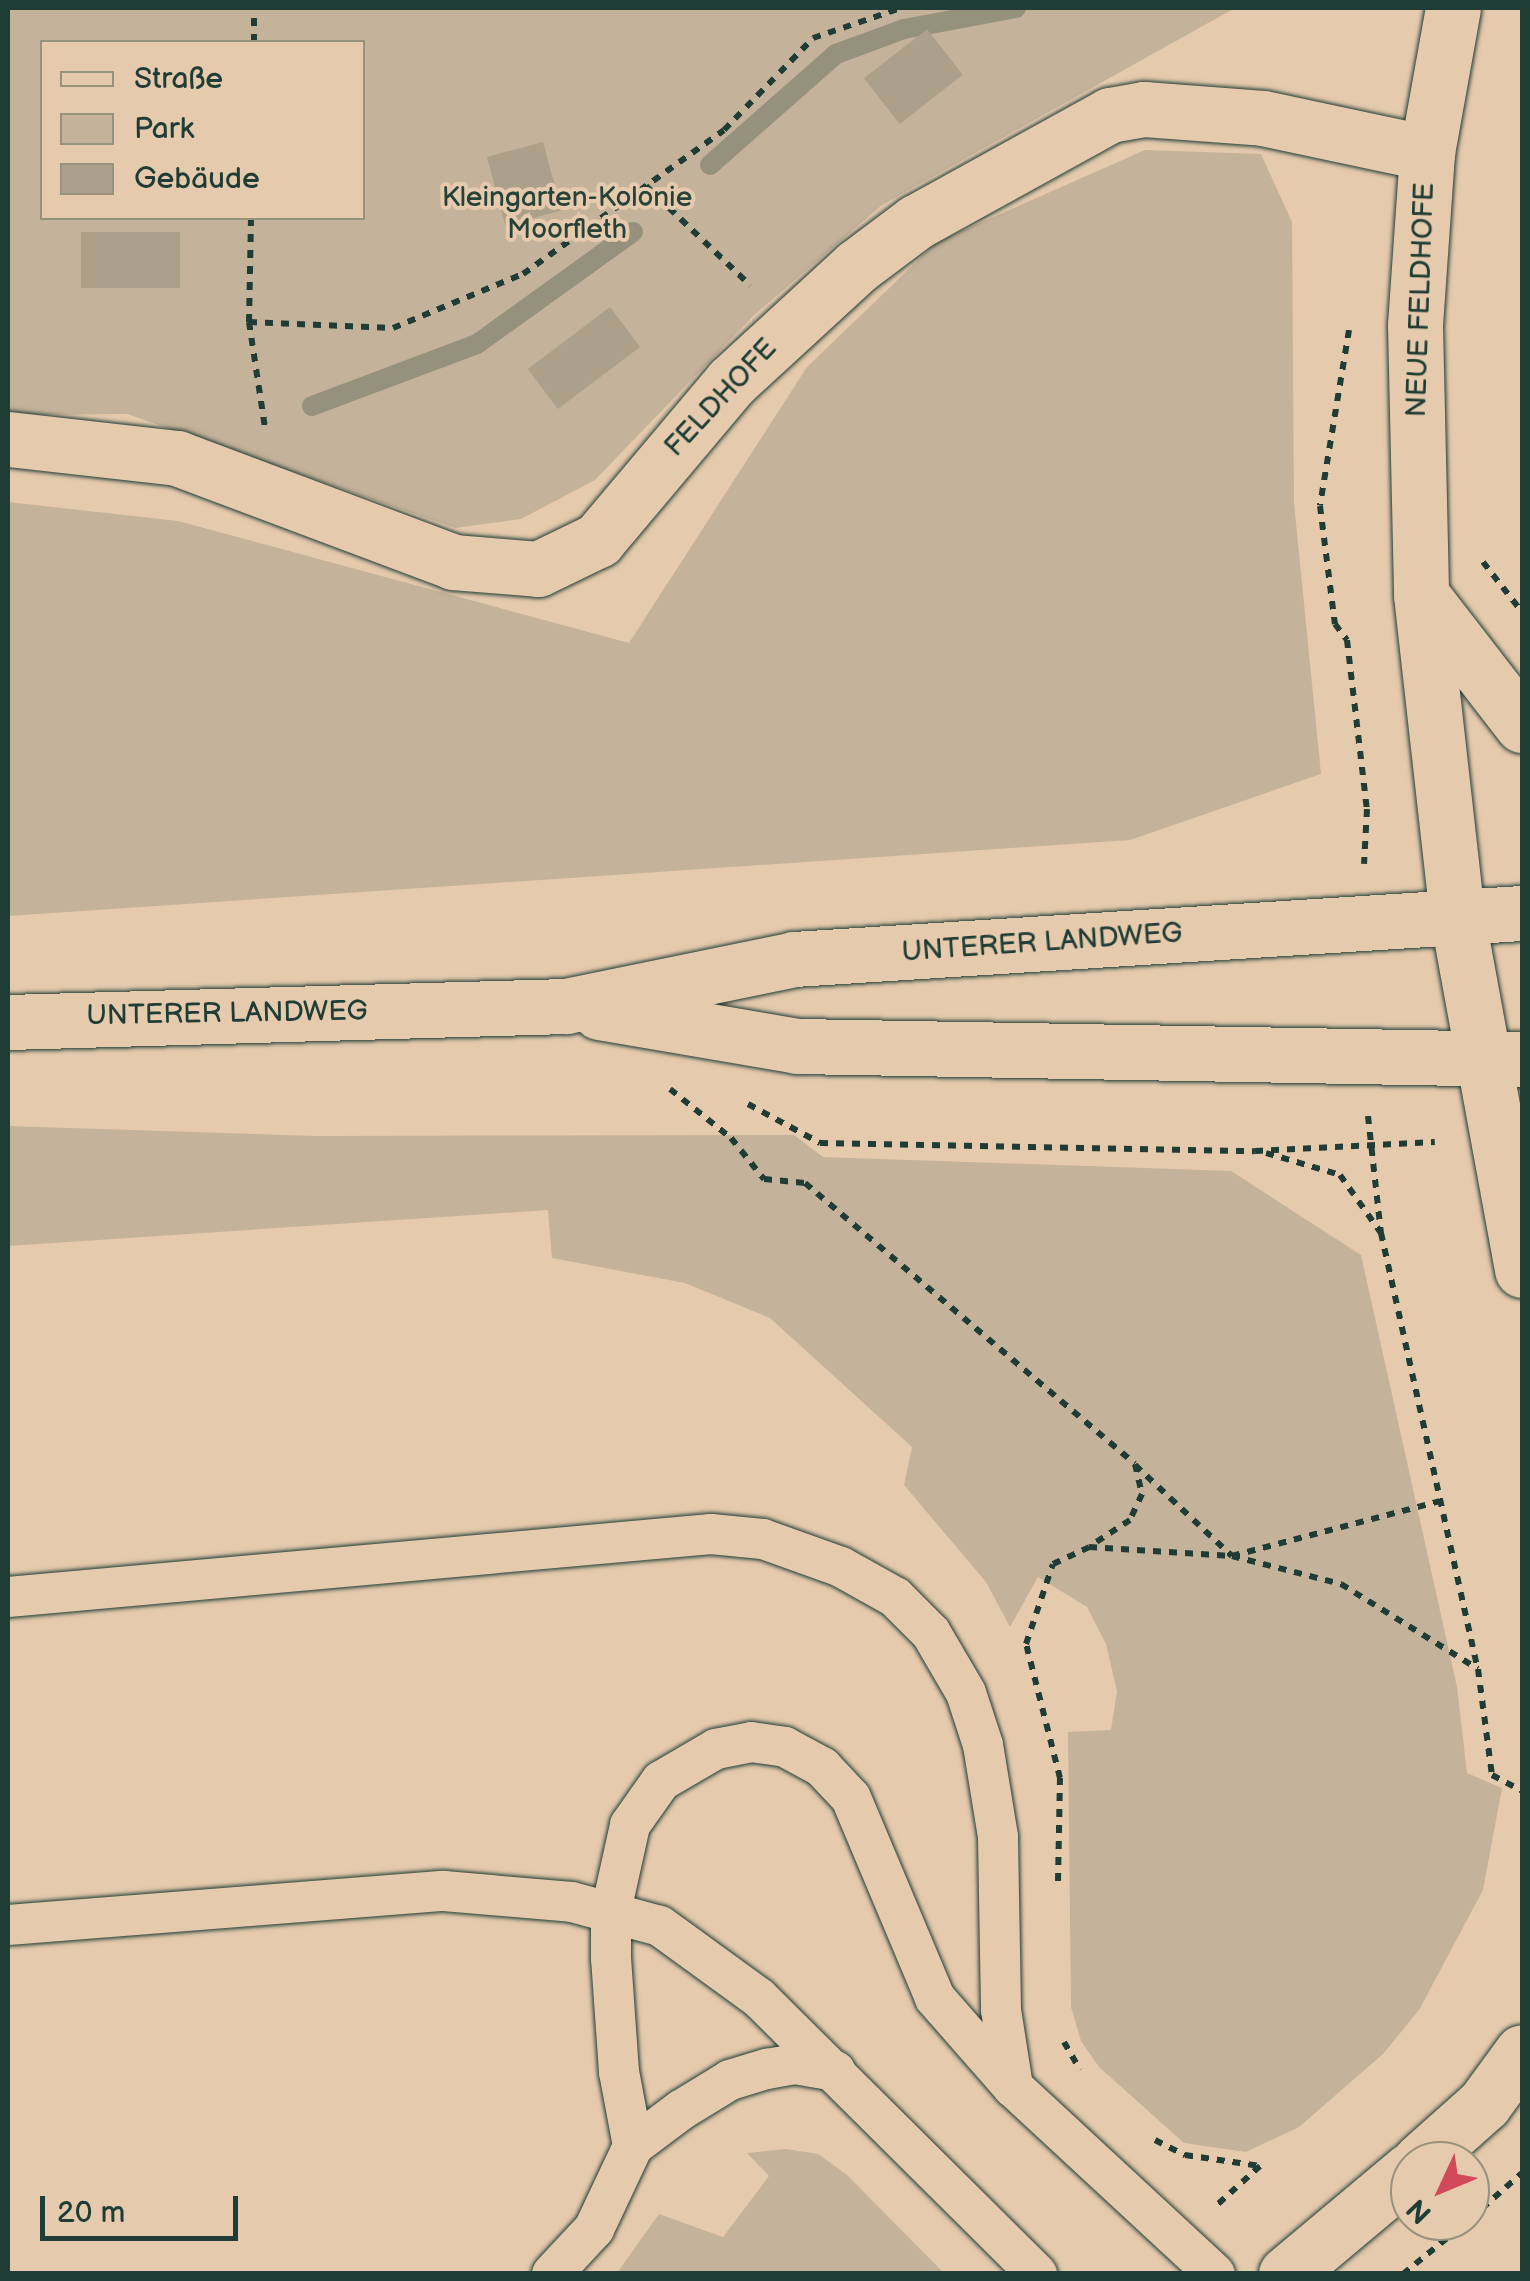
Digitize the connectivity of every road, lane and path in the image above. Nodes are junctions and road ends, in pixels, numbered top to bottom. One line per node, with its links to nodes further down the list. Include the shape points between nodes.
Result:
1 (254, 8): 4 (path)
2 (901, 8): 6 (path, via 813,38 724,130)
3 (1453, 8): 5 (street, NEUE FELDHOFE)
4 (254, 40)
5 (1427, 153): 9 (street, FELDHOFE, via 1263,118 1144,110 1110,115 916,222); 12 (street, NEUE FELDHOFE, via 1415,324)
6 (646, 186): 8 (path, via 524,274 393,328); 9 (path)
7 (251, 220): 8 (path)
8 (249, 322): 11 (path, via 267,421)
9 (790, 324): 11 (street, FELDHOFE, via 684,434 598,540 538,568 454,562)
10 (8, 439): 11 (street, FELDHOFE, via 176,458)
11 (253, 488)
12 (1421, 595): 14 (street); 16 (street, NEUE FELDHOFE)
13 (1336, 624): 17 (path, via 1347,640 1367,809)
14 (1522, 725)
15 (1522, 913): 16 (street, UNTERER LANDWEG)
16 (1457, 915): 17 (street, UNTERER LANDWEG); 20 (street, NEUE FELDHOFE)
17 (1360, 921): 18 (street, UNTERER LANDWEG, via 794,960)
18 (566, 1006): 19 (street, UNTERER LANDWEG); 20 (street, UNTERER LANDWEG, via 797,1046)
19 (8, 1022)
20 (1509, 1052): 25 (street, NEUE FELDHOFE)
21 (656, 1078): 26 (path, via 731,1138 764,1180 805,1183)
22 (736, 1098): 24 (path, via 820,1143)
23 (1402, 1144): 24 (path)
24 (1255, 1151): 27 (path, via 1340,1175 1381,1233)
25 (1522, 1270)
26 (1134, 1464): 28 (path, via 1142,1494 1130,1520); 29 (path)
27 (1440, 1501): 29 (path); 31 (path)
28 (1088, 1547): 29 (path); 33 (path, via 1054,1564 1026,1644 1060,1778)
29 (1232, 1556): 31 (path, via 1341,1584)
30 (8, 1596): 40 (lane, via 711,1534 764,1539 841,1567 895,1598 930,1633 966,1693 983,1744 998,1838 1002,2010)
31 (1478, 1668): 32 (path, via 1492,1775)
32 (1522, 1791)
33 (1058, 1899)
34 (612, 1911): 35 (lane, via 444,1891); 38 (lane, via 660,1926 710,1957); 40 (lane, via 630,1824 661,1781 716,1749 751,1742 785,1747 822,1767 850,1798 936,1998); 43 (lane, via 618,2072)
35 (8, 1925)
36 (1061, 2027): 39 (path)
37 (1522, 2052): 42 (street, via 1484,2104)
38 (836, 2071): 43 (lane, via 795,2064 730,2080); 50 (lane)
39 (1082, 2074)
40 (1013, 2087): 47 (lane, via 1107,2178)
41 (1140, 2132): 47 (path, via 1184,2155 1260,2166)
42 (1442, 2141)
43 (633, 2146): 49 (lane, via 594,2230)
44 (1522, 2174): 46 (path)
45 (1390, 2187): 52 (street)
46 (1490, 2202)
47 (1181, 2237): 51 (lane)
48 (1443, 2241): 53 (path)
49 (552, 2274)
50 (1037, 2274)
51 (1215, 2274)
52 (1286, 2274)
53 (1403, 2274)

